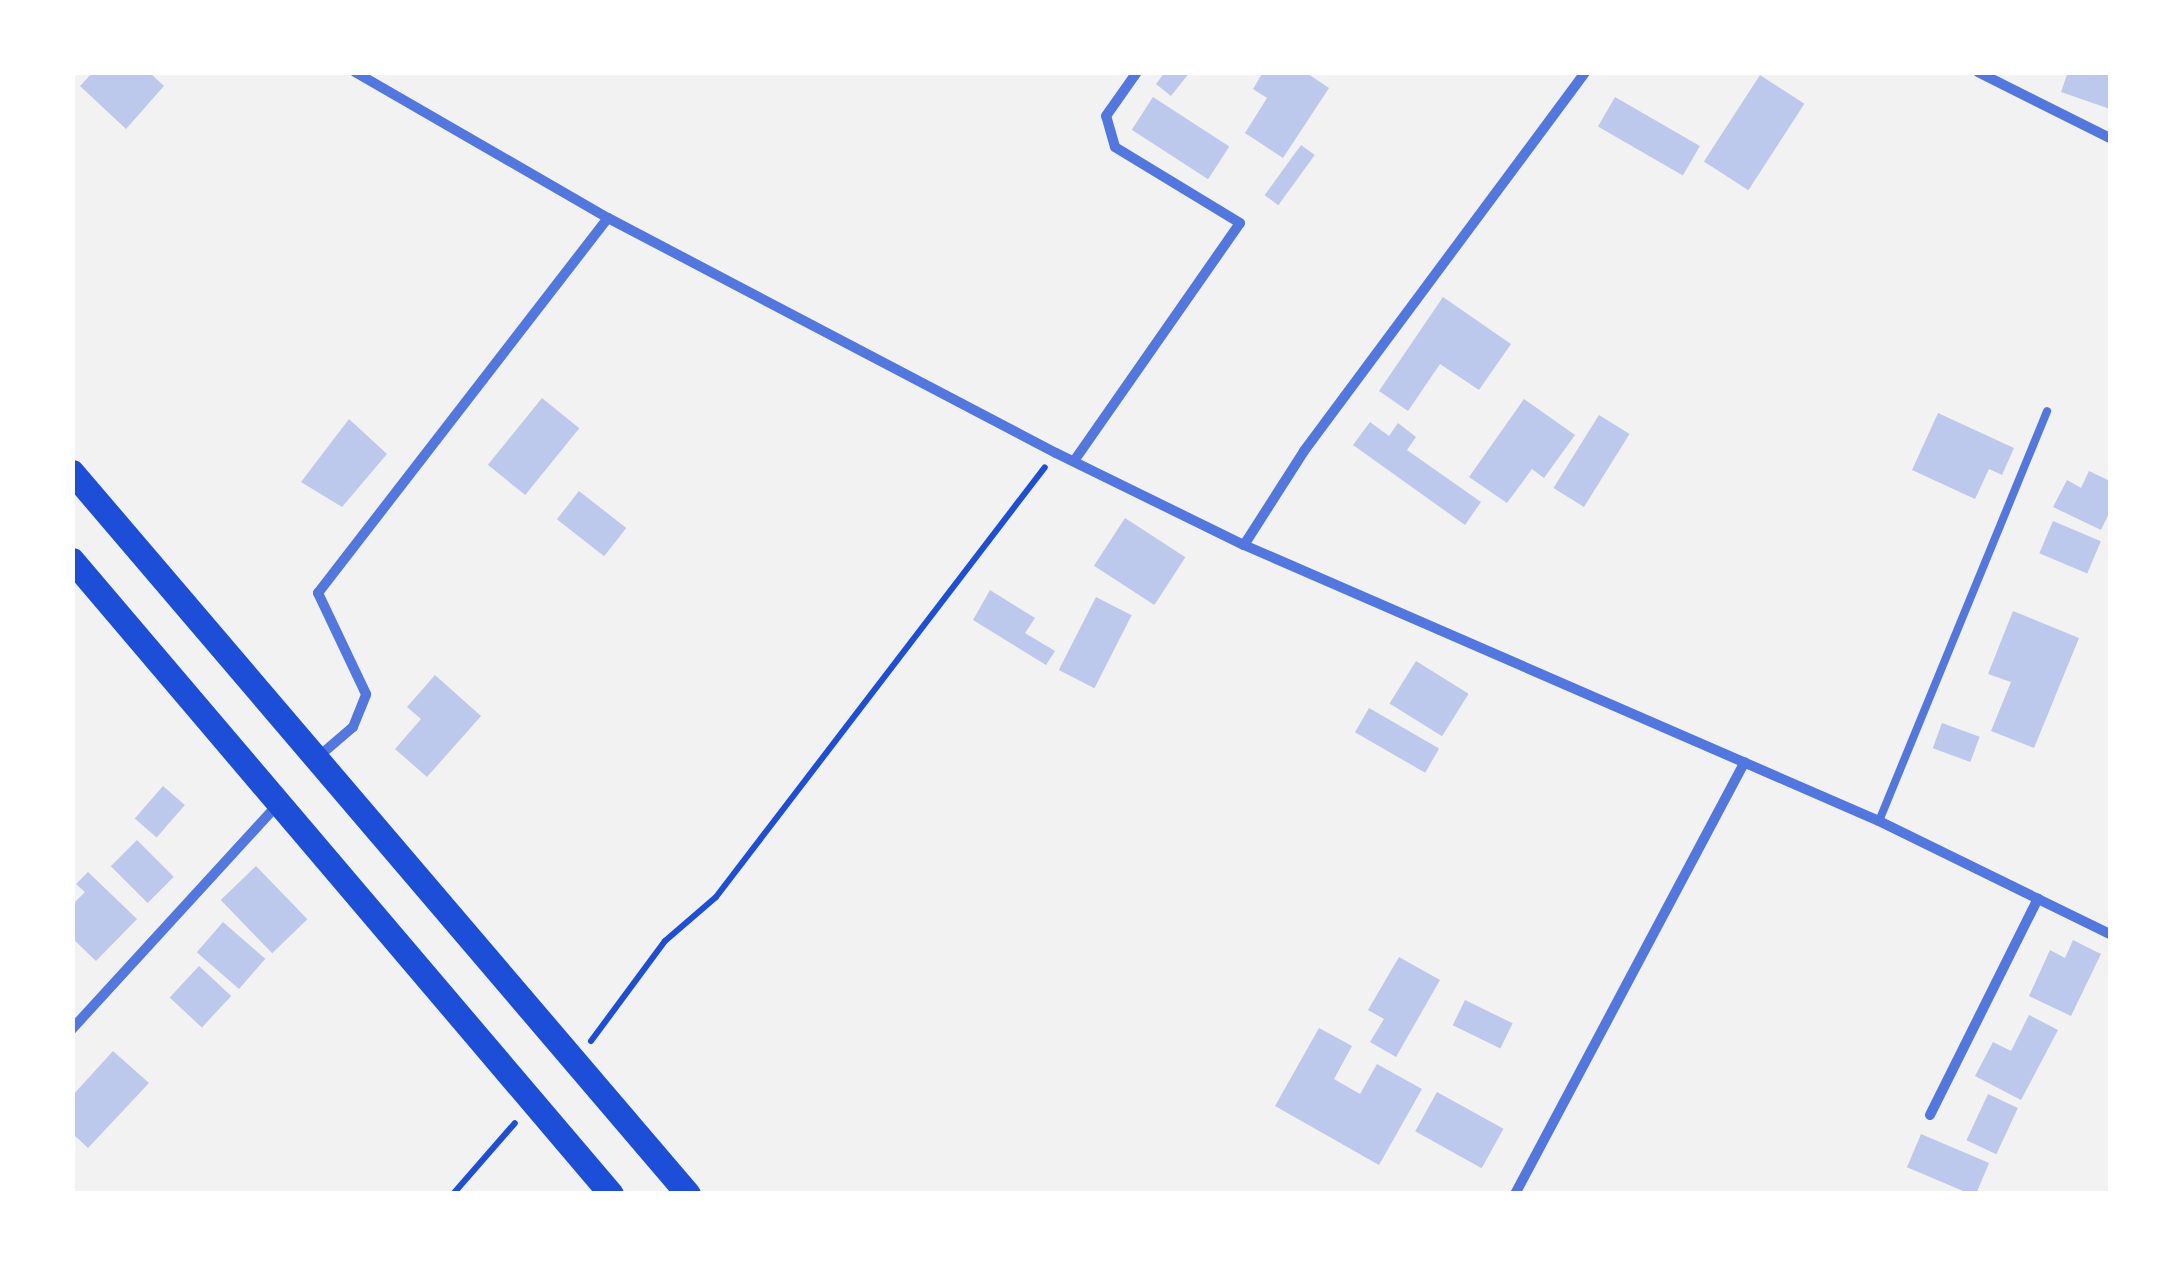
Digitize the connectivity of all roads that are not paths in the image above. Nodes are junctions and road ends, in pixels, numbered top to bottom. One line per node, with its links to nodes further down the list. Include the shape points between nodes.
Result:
1 (354, 72): 6 (street)
2 (1137, 72): 8 (street, via 1106,116 1115,147 1240,222)
3 (1585, 72): 10 (street, via 1304,451)
4 (1978, 72): 5 (street)
5 (2110, 138)
6 (608, 218): 8 (street); 12 (street, via 318,593 366,694 353,727)
7 (2047, 412): 15 (lane)
8 (1074, 461): 10 (street)
9 (72, 472): 12 (main road)
10 (1244, 545): 13 (street)
11 (72, 560): 14 (main road)
12 (318, 757): 21 (main road)
13 (1745, 762): 15 (street); 22 (street)
14 (278, 804): 18 (street); 20 (main road)
15 (1879, 821): 16 (street)
16 (2038, 898): 17 (street); 19 (street)
17 (2110, 934)
18 (72, 1029)
19 (1930, 1115)
20 (611, 1194)
21 (688, 1194)
22 (1515, 1194)

